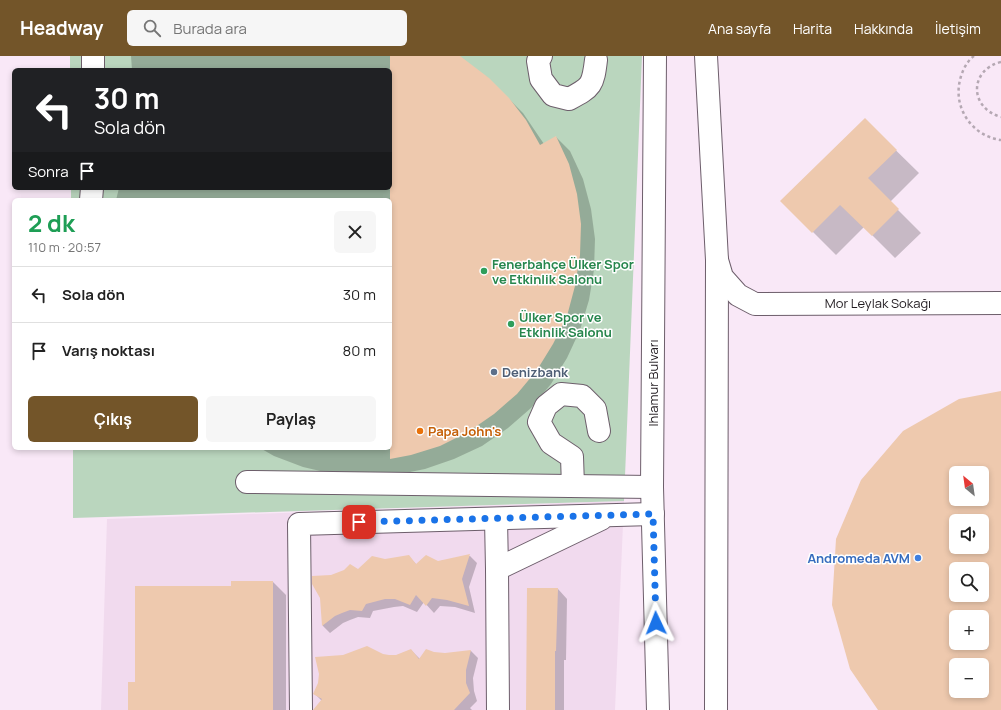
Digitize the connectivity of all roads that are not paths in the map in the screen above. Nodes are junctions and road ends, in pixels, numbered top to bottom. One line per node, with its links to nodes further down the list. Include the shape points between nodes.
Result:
1 (93, 56): 6 (main road)
2 (541, 56): 5 (main road, via 538,61 541,79 553,95 569,99 584,92 593,81)
3 (655, 56): 12 (main road, Ihlamur Bulvarı)
4 (706, 56): 7 (main road)
5 (596, 60)
6 (93, 68)
7 (716, 260): 8 (main road, Mor Leylak Sokağı, via 722,277 734,291 755,304); 20 (main road)
8 (1001, 303)
9 (599, 431): 11 (main road, via 595,409 582,396 561,394 546,406 539,422 551,443 572,457)
10 (247, 482): 11 (main road)
11 (572, 486): 12 (main road)
12 (652, 487): 13 (main road, Ihlamur Bulvarı)
13 (653, 514): 14 (main road); 19 (main road, Ihlamur Bulvarı)
14 (607, 516): 15 (main road); 16 (main road)
15 (496, 519): 16 (main road); 17 (main road, via 299,524)
16 (497, 569): 18 (main road)
17 (301, 710)
18 (498, 710)
19 (658, 710)
20 (716, 710)

